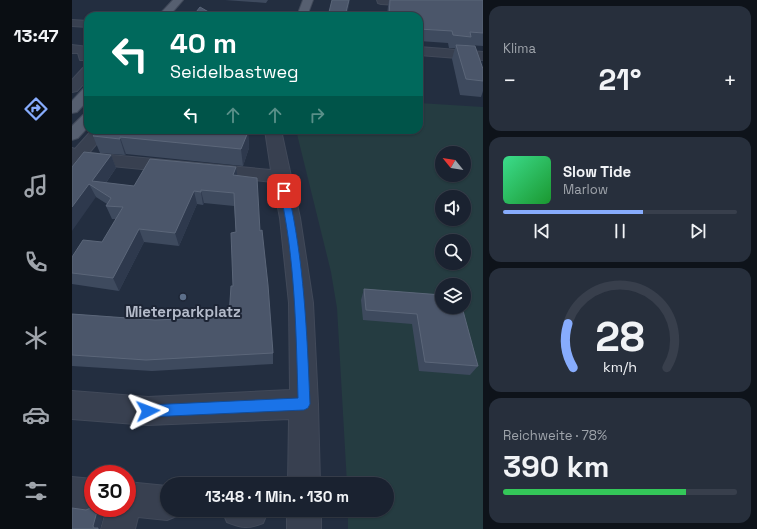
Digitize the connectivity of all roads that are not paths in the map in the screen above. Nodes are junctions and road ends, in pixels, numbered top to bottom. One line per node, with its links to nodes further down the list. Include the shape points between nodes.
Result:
1 (178, 0): 5 (main road)
2 (308, 0): 6 (main road)
3 (380, 3): 4 (street)
4 (424, 3)
5 (167, 12)
6 (304, 12)
7 (72, 23): 8 (street)
8 (84, 24)
9 (72, 49): 12 (street, via 84,50)
10 (423, 51): 11 (street)
11 (483, 56)
12 (84, 57)
13 (84, 75): 14 (street)
14 (72, 88)
15 (84, 96): 16 (main road)
16 (72, 109)
17 (84, 122): 20 (main road)
18 (96, 134): 21 (street)
19 (275, 134): 22 (street)
20 (72, 135)
21 (74, 158): 22 (street)
22 (281, 177): 23 (street, via 290,218 301,303)
23 (304, 404): 24 (street, via 148,411); 25 (street)
24 (72, 405)
25 (304, 477)
26 (72, 493): 27 (street)
27 (84, 495)
28 (136, 500): 29 (street)
29 (160, 502)
30 (121, 517): 32 (street)
31 (304, 517): 33 (street)
32 (118, 529)
33 (304, 529)

